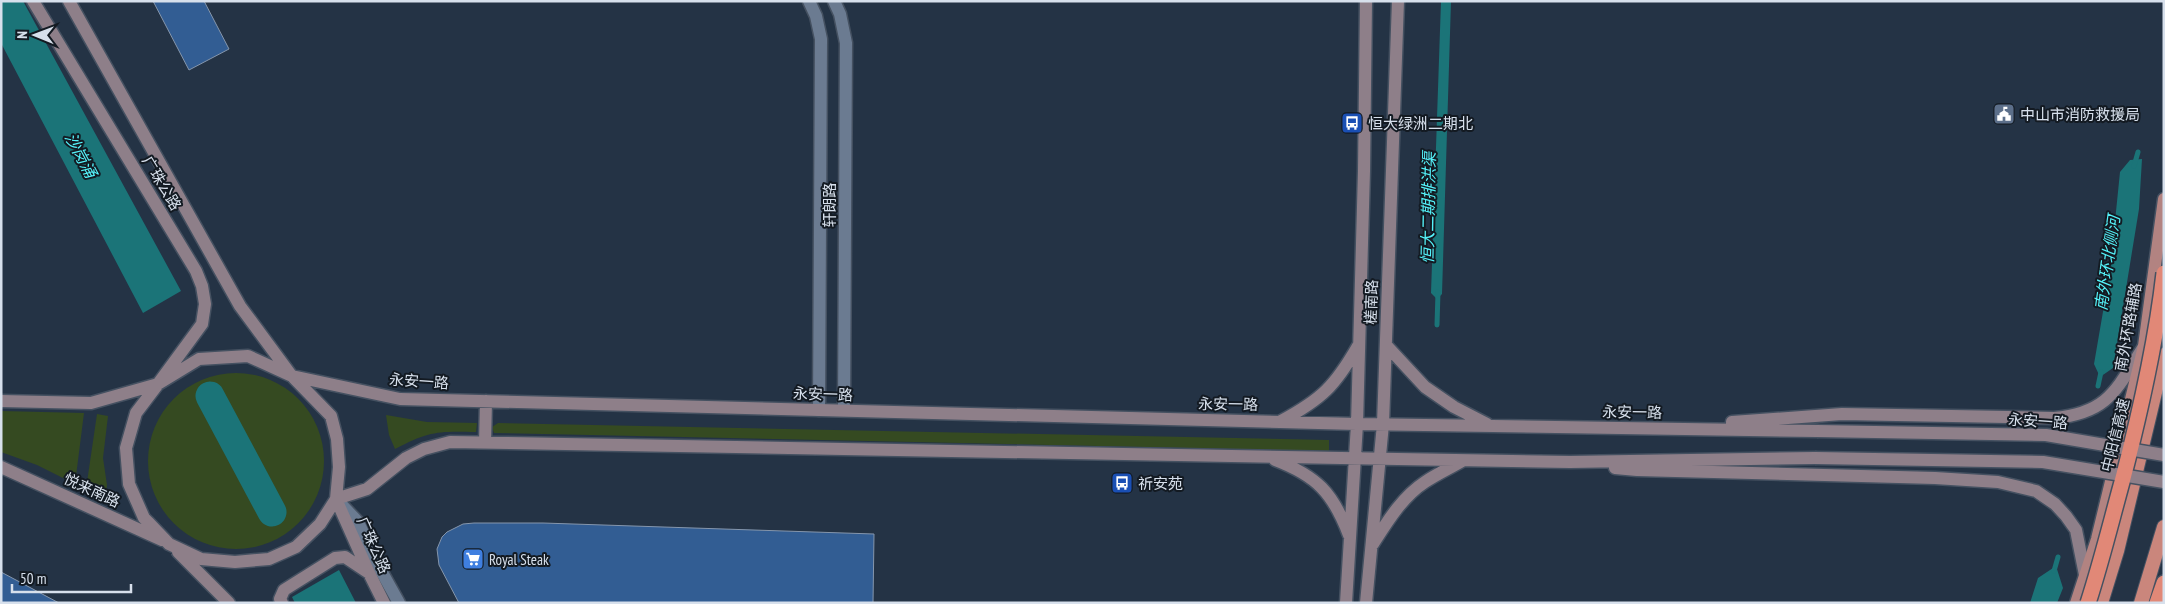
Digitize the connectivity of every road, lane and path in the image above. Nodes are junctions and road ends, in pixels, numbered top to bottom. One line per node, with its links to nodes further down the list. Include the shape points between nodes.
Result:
1 (33, 1): 15 (main road, 广珠公路, via 202,286 205,304 202,324)
2 (69, 1): 14 (main road, 广珠公路, via 240,306)
3 (809, 1): 18 (street, 轩朗路, via 821,39)
4 (834, 1): 19 (street, 轩朗路, via 846,43)
5 (1366, 1): 10 (main road, 槎南路)
6 (1398, 1): 11 (main road, 槎南路)
7 (2164, 199): 12 (main road, 南外环路辅路)
8 (2164, 273): 49 (highway, 中阳信高速, bridge, via 2140,415)
9 (2164, 322): 12 (main road)
10 (1360, 344): 20 (main road, via 1326,392 1306,408); 21 (main road, 槎南路)
11 (1386, 345): 22 (main road, 槎南路); 23 (main road, via 1424,387)
12 (2144, 346): 24 (main road, via 2109,397 2092,410 2076,416 1842,414); 40 (main road, 南外环路辅路, via 2097,539)
13 (2164, 355): 50 (highway, via 2117,551)
14 (292, 376): 15 (main road, via 248,356 199,359); 16 (main road, 永安一路, via 400,399); 34 (main road, via 331,416 339,467)
15 (158, 384): 17 (main road, via 91,403); 37 (main road, 广珠公路, via 136,413 126,448 129,484 144,518)
16 (486, 401): 18 (main road, 永安一路); 25 (main road)
17 (1, 402)
18 (819, 410): 19 (main road, 永安一路)
19 (844, 410): 20 (main road, 永安一路)
20 (1279, 422): 21 (main road, 永安一路)
21 (1357, 424): 22 (main road, 永安一路); 28 (main road, 槎南路)
22 (1383, 424): 23 (main road, 永安一路); 29 (main road, 槎南路)
23 (1490, 426): 24 (main road, 永安一路)
24 (1650, 429): 26 (main road, 永安一路, bridge, via 2046,435)
25 (485, 443): 27 (main road); 34 (main road, via 450,442 424,449 406,458 367,488)
26 (2164, 455)
27 (1268, 457): 28 (main road); 36 (main road, via 1314,480 1330,496)
28 (1356, 458): 29 (main road); 36 (main road, 槎南路)
29 (1380, 459): 30 (main road); 38 (main road, 槎南路)
30 (1462, 460): 31 (main road); 38 (main road, via 1423,483 1404,500)
31 (1570, 462): 33 (main road, bridge, via 1815,458 2043,462); 40 (main road, via 1637,470 1998,482 2036,491 2055,504 2076,530)
32 (1, 467): 37 (main road, 悦来南路)
33 (2164, 482)
34 (336, 499): 37 (main road, 悦来南路, via 320,524 296,547 269,559 235,562 201,559); 39 (main road, 广珠公路); 45 (street, via 358,522)
35 (2164, 527): 51 (highway)
36 (1350, 539): 46 (main road, 槎南路)
37 (170, 544): 42 (main road)
38 (1372, 547): 47 (main road, 槎南路)
39 (369, 573): 43 (main road, via 344,557 334,558 284,590 280,599); 44 (main road, 广珠公路)
40 (2085, 575): 48 (main road, 南外环路辅路)
41 (2164, 583): 52 (highway)
42 (229, 603)
43 (282, 603)
44 (384, 603)
45 (399, 603)
46 (1346, 603)
47 (1366, 603)
48 (2076, 603)
49 (2088, 603)
50 (2101, 603)
51 (2141, 603)
52 (2157, 603)

